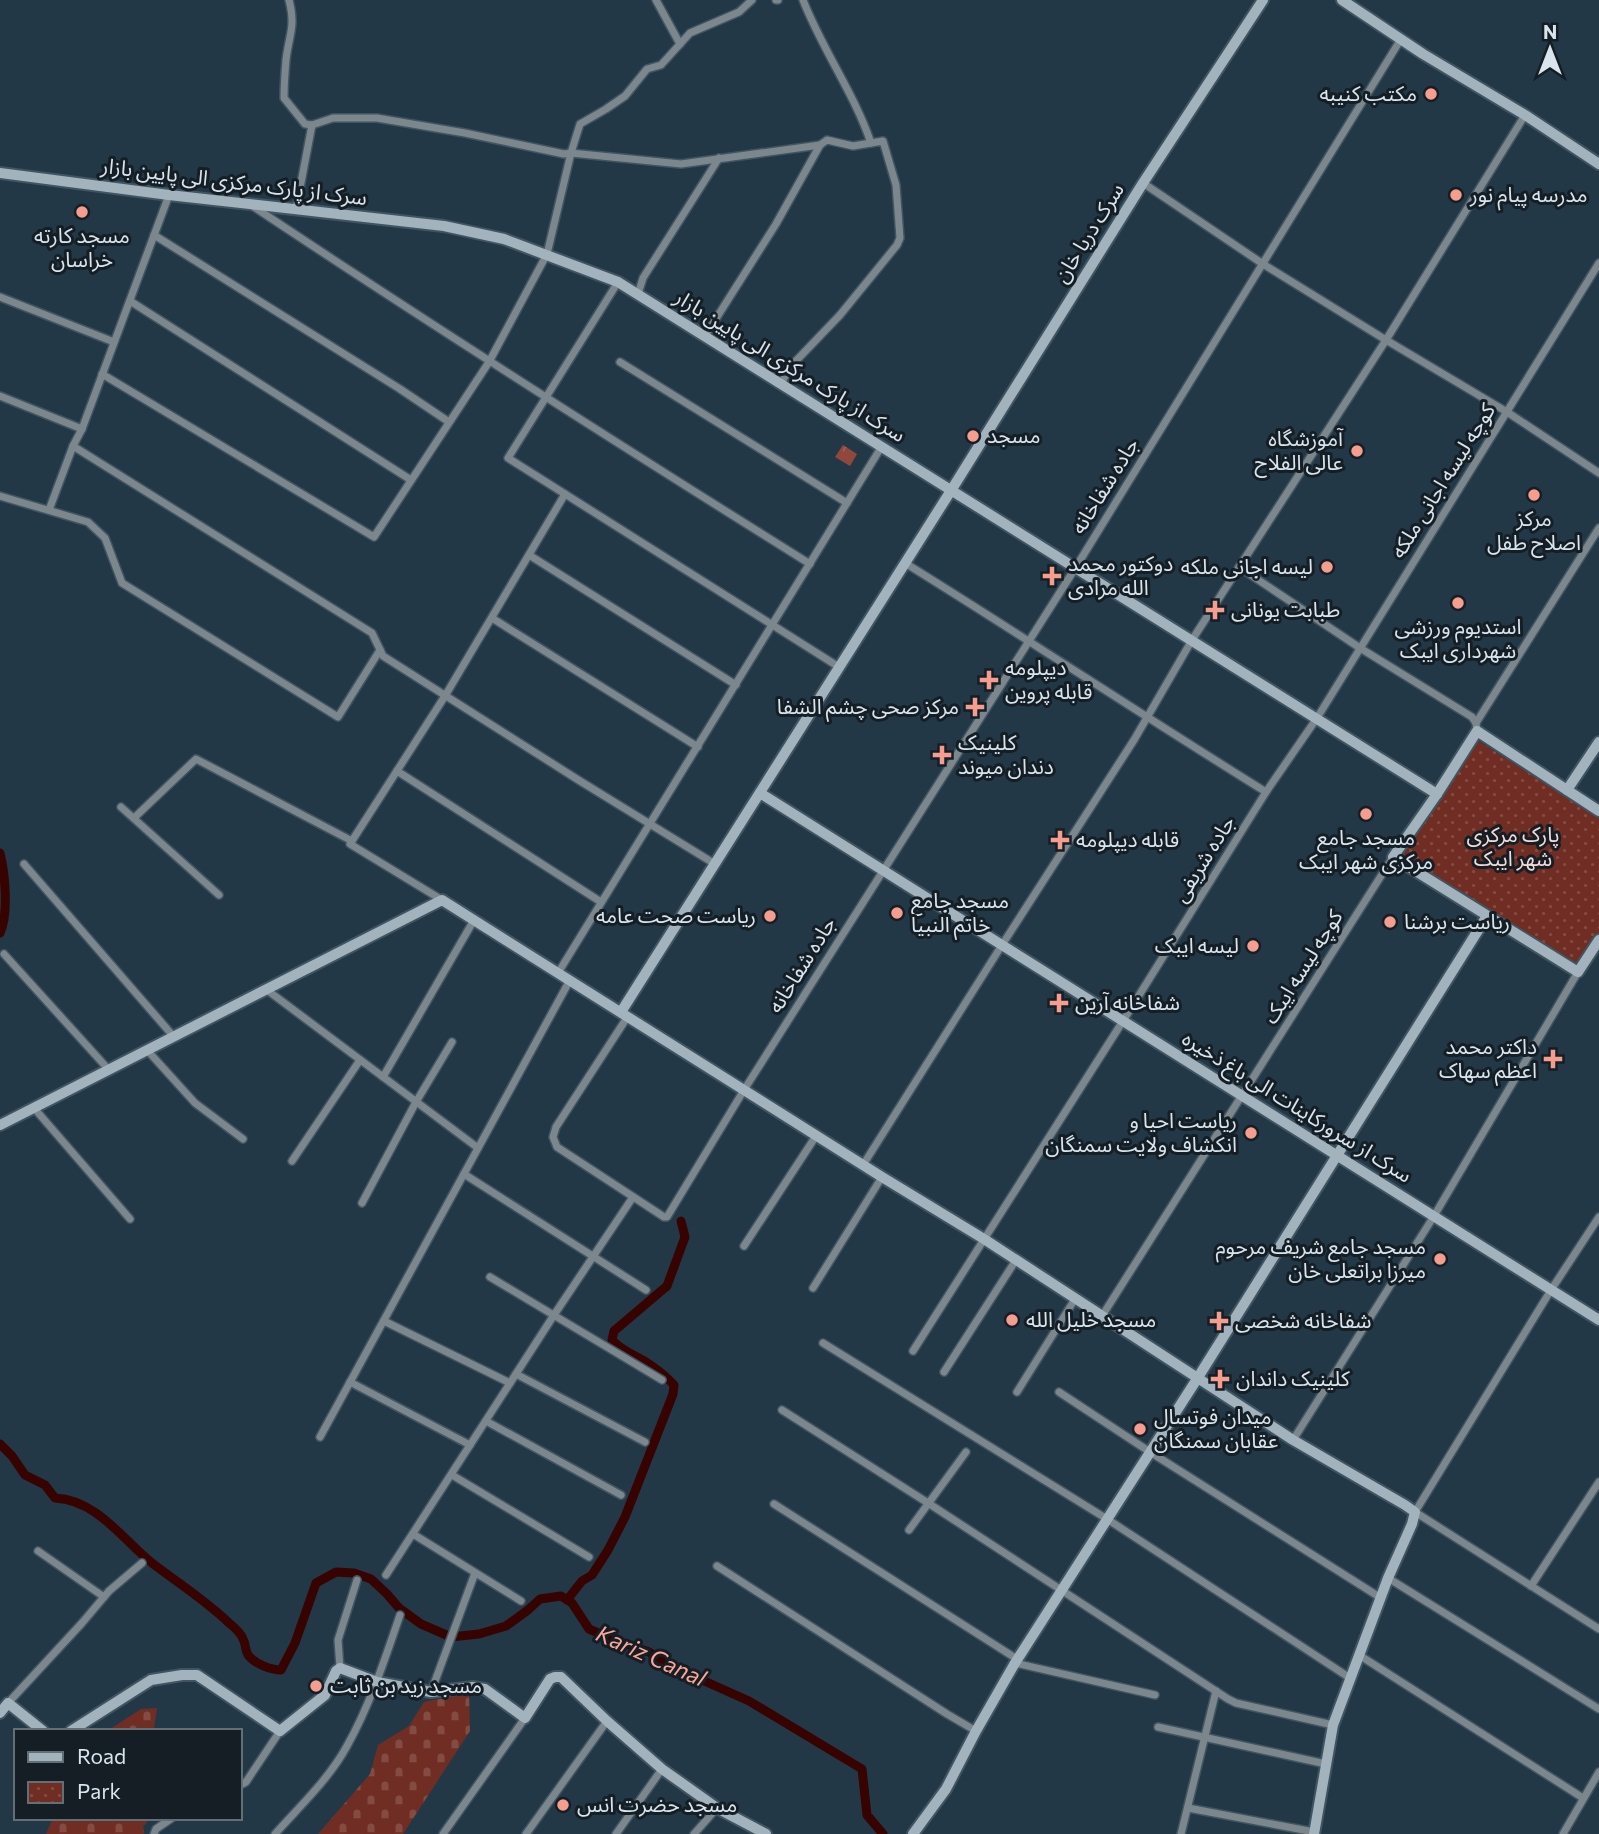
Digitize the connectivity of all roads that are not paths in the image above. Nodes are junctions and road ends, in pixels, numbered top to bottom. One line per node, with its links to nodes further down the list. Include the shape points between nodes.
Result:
1 (289, 0): 10 (street, via 292,36 284,98 305,124)
2 (656, 0): 8 (street)
3 (752, 0): 8 (street, via 739,12 690,33)
4 (803, 0): 11 (street)
5 (1263, 0): 17 (street, سرک دریا خان)
6 (1342, 0): 7 (street)
7 (1401, 39): 9 (street); 24 (street, جاده شفاخانه)
8 (680, 44): 13 (street, via 661,65 647,69 625,96 580,124)
9 (1525, 115): 15 (street); 30 (street)
10 (312, 125): 13 (street, via 333,118 377,118); 20 (street)
11 (871, 143): 12 (street, via 853,146 827,140); 35 (street, via 883,141 896,185 900,238)
12 (820, 145): 14 (street); 29 (street)
13 (570, 153): 14 (street, via 681,164); 22 (street)
14 (719, 158): 26 (street, via 643,278)
15 (1599, 164)
16 (0, 173): 18 (street, سرک از پارک مرکزی الی پایین بازار)
17 (1143, 183): 24 (street); 45 (street, سرک دریا خان)
18 (169, 195): 19 (street, سرک از پارک مرکزی الی پایین بازار); 21 (street)
19 (250, 204): 20 (street, سرک از پارک مرکزی الی پایین بازار); 32 (street)
20 (296, 209): 22 (street, سرک از پارک مرکزی الی پایین بازار, via 444,226)
21 (154, 235): 28 (street); 39 (street)
22 (547, 254): 25 (street, سرک از پارک مرکزی الی پایین بازار); 32 (street)
23 (1599, 263): 38 (street, کوچه لیسه اجانی ملکه)
24 (1262, 264): 30 (street); 55 (street, جاده شفاخانه)
25 (618, 282): 26 (street, سرک از پارک مرکزی الی پایین بازار); 37 (street)
26 (638, 294): 29 (street, سرک از پارک مرکزی الی پایین بازار)
27 (0, 297): 31 (street)
28 (130, 300): 31 (street); 44 (street)
29 (705, 336): 35 (street, سرک از پارک مرکزی الی پایین بازار)
30 (1386, 340): 38 (street); 54 (street)
31 (114, 342): 34 (street)
32 (489, 362): 37 (street); 39 (street)
33 (620, 362): 48 (street)
34 (102, 374): 40 (street); 44 (street, via 373,537)
35 (781, 383): 42 (street, سرک از پارک مرکزی الی پایین بازار)
36 (0, 396): 40 (street)
37 (545, 398): 46 (street, via 508,458); 52 (street)
38 (1507, 412): 43 (street); 60 (street, کوچه لیسه اجانی ملکه)
39 (449, 422): 44 (street)
40 (82, 429): 41 (street)
41 (73, 446): 49 (street); 61 (street, via 372,633)
42 (882, 446): 45 (street, سرک از پارک مرکزی الی پایین بازار); 48 (street)
43 (1599, 472)
44 (411, 480)
45 (952, 489): 53 (street, سرک دریا خان); 55 (street, سرک از پارک مرکزی الی پایین بازار)
46 (565, 494): 51 (street); 57 (street)
47 (0, 496): 49 (street)
48 (847, 503): 52 (street)
49 (49, 510): 61 (street, via 88,522 104,538 122,583 338,717)
50 (1599, 528): 67 (street)
51 (529, 555): 56 (street); 63 (street)
52 (810, 564): 57 (street)
53 (905, 564): 58 (street); 62 (street, سرک دریا خان)
54 (1239, 566): 59 (street); 60 (street)
55 (1076, 567): 58 (street, جاده شفاخانه); 59 (street, سرک از پارک مرکزی الی پایین بازار)
56 (492, 618): 64 (street); 69 (street)
57 (772, 625): 62 (street); 63 (street)
58 (1030, 640): 65 (street); 83 (street, جاده شفاخانه)
59 (1192, 640): 65 (street); 66 (street, سرک از پارک مرکزی الی پایین بازار)
60 (1360, 648): 66 (street, کوچه لیسه اجانی ملکه); 67 (street, via 1472,717)
61 (380, 650): 64 (street)
62 (839, 667): 73 (street, سرک دریا خان)
63 (736, 685): 69 (street)
64 (446, 696): 70 (street); 78 (street)
65 (1147, 718): 72 (street); 90 (street)
66 (1317, 718): 72 (street, جاده شریفی); 74 (street, سرک از پارک مرکزی الی پایین بازار)
67 (1476, 727): 71 (street); 74 (street)
68 (1599, 742): 71 (street)
69 (698, 747): 78 (street)
70 (397, 771): 79 (street); 86 (street)
71 (1567, 790): 76 (street)
72 (1266, 792): 97 (street, جاده شریفی)
73 (760, 793): 82 (street, سرک دریا خان); 83 (street, سرک از سرورکاینات الی باغ ذخیره)
74 (1437, 794): 80 (street)
75 (121, 807): 77 (street)
76 (1599, 811)
77 (134, 818): 79 (street, via 196,759); 84 (street)
78 (649, 823): 82 (street); 86 (street)
79 (352, 841): 85 (street, via 349,844)
80 (1393, 857): 87 (street); 105 (street, کوچه لیسه ایبک)
81 (24, 864): 98 (street)
82 (715, 864): 96 (street, سرک دریا خان)
83 (884, 870): 90 (street, سرک از سرورکاینات الی باغ ذخیره); 104 (street, جاده شفاخانه)
84 (219, 895)
85 (442, 901): 88 (street); 95 (street)
86 (601, 902): 93 (street)
87 (1487, 916): 92 (street); 112 (street)
88 (474, 920): 93 (street); 103 (street)
89 (1599, 940): 92 (street)
90 (1002, 944): 97 (street, سرک از سرورکاینات الی باغ ذخیره); 114 (street)
91 (4, 954): 102 (street)
92 (1578, 972): 119 (street)
93 (558, 973): 94 (street)
94 (570, 981): 96 (street); 111 (street)
95 (267, 990): 98 (street); 101 (street)
96 (624, 1014): 104 (street); 117 (street, via 553,1137 557,1147)
97 (1123, 1021): 105 (street, سرک از سرورکاینات الی باغ ذخیره); 122 (street, جاده شریفی)
98 (174, 1037): 100 (street)
99 (452, 1042): 106 (street)
100 (147, 1050): 102 (street); 110 (street, via 195,1103)
101 (360, 1060): 103 (street); 113 (street)
102 (109, 1070): 107 (street)
103 (383, 1077): 106 (street)
104 (744, 1090): 109 (street); 117 (street, جاده شفاخانه, via 669,1216)
105 (1243, 1096): 112 (street, سرک از سرورکاینات الی باغ ذخیره); 132 (street, کوچه لیسه ایبک)
106 (416, 1102): 111 (street); 118 (street)
107 (34, 1108): 108 (street); 121 (street)
108 (0, 1125)
109 (816, 1136): 114 (street); 123 (street)
110 (243, 1139)
111 (478, 1148): 115 (street)
112 (1337, 1155): 119 (street, سرک از سرورکاینات الی باغ ذخیره); 139 (street)
113 (292, 1161)
114 (863, 1165): 116 (street)
115 (464, 1174): 124 (street); 134 (street)
116 (882, 1177): 122 (street); 127 (street)
117 (633, 1197): 124 (street)
118 (362, 1203)
119 (1433, 1216): 129 (street, سرک از سرورکاینات الی باغ ذخیره); 148 (street)
120 (1599, 1217): 129 (street)
121 (130, 1219)
122 (984, 1239): 125 (street); 136 (street, جاده شریفی)
123 (744, 1246)
124 (594, 1256): 128 (street); 131 (street)
125 (1016, 1260): 130 (street); 137 (street)
126 (490, 1277): 131 (street)
127 (813, 1288)
128 (646, 1290)
129 (1551, 1290): 133 (street, سرک از سرورکاینات الی باغ ذخیره); 158 (street)
130 (1075, 1299): 132 (street); 143 (street)
131 (554, 1315): 138 (street); 140 (street)
132 (1102, 1316): 139 (street)
133 (1599, 1320)
134 (384, 1321): 141 (street); 142 (street)
135 (823, 1343): 159 (street)
136 (913, 1351)
137 (944, 1373)
138 (516, 1374): 142 (street); 149 (street)
139 (1197, 1379): 148 (street); 152 (street)
140 (662, 1380)
141 (350, 1381): 147 (street); 150 (street)
142 (510, 1383): 146 (street)
143 (1017, 1392)
144 (1059, 1392): 152 (street)
145 (782, 1410): 156 (street)
146 (486, 1421): 150 (street); 155 (street)
147 (320, 1437)
148 (1293, 1440): 158 (street)
149 (645, 1442)
150 (470, 1446): 153 (street)
151 (966, 1452): 156 (street)
152 (1150, 1452): 159 (street); 173 (street)
153 (452, 1475): 161 (street); 163 (street)
154 (1599, 1482): 170 (street)
155 (621, 1495)
156 (928, 1503): 160 (street); 171 (street)
157 (774, 1504): 178 (street)
158 (1415, 1512): 168 (street); 170 (street)
159 (1107, 1519): 171 (street); 180 (street)
160 (909, 1530)
161 (413, 1534): 166 (street); 167 (street)
162 (38, 1551): 172 (street)
163 (589, 1557)
164 (142, 1563): 172 (street)
165 (718, 1566): 194 (street)
166 (475, 1573): 174 (street); 183 (street)
167 (386, 1575)
168 (1388, 1578): 173 (street); 186 (street)
169 (357, 1580): 179 (street, via 338,1640)
170 (1531, 1586): 176 (street)
171 (1061, 1591): 178 (street); 182 (street)
172 (104, 1597): 185 (street)
173 (1381, 1598): 177 (street)
174 (521, 1601)
175 (400, 1615): 181 (street)
176 (1599, 1629)
177 (1359, 1655): 180 (street); 201 (street)
178 (1016, 1661): 184 (street); 194 (street)
179 (340, 1668): 181 (street); 193 (street, via 325,1695)
180 (1350, 1678): 189 (street)
181 (377, 1682): 183 (street); 207 (street, via 348,1746)
182 (1216, 1691): 189 (street, via 1236,1703); 195 (street)
183 (431, 1692): 187 (street, via 485,1689)
184 (1155, 1695)
185 (3, 1709): 191 (street)
186 (1599, 1709)
187 (525, 1718): 188 (street, via 550,1679 561,1677); 208 (street)
188 (607, 1721): 197 (street); 209 (street)
189 (1333, 1725): 196 (street)
190 (1158, 1727): 195 (street)
191 (39, 1729)
192 (74, 1729): 193 (street, via 151,1680 197,1675)
193 (280, 1731): 199 (street)
194 (976, 1731): 213 (street, via 946,1789)
195 (1204, 1736): 196 (street); 203 (street)
196 (1326, 1763): 205 (street)
197 (662, 1769): 202 (street); 210 (street)
198 (1599, 1772): 200 (street)
199 (242, 1784)
200 (1596, 1785): 201 (street)
201 (1584, 1798): 215 (street)
202 (718, 1808): 211 (street); 212 (street)
203 (1188, 1808): 205 (street); 214 (street)
204 (169, 1820): 206 (street)
205 (1314, 1833)
206 (155, 1834)
207 (275, 1834)
208 (443, 1834)
209 (526, 1834)
210 (616, 1834)
211 (694, 1834)
212 (766, 1834)
213 (913, 1834)
214 (1181, 1834)
215 (1563, 1834)

